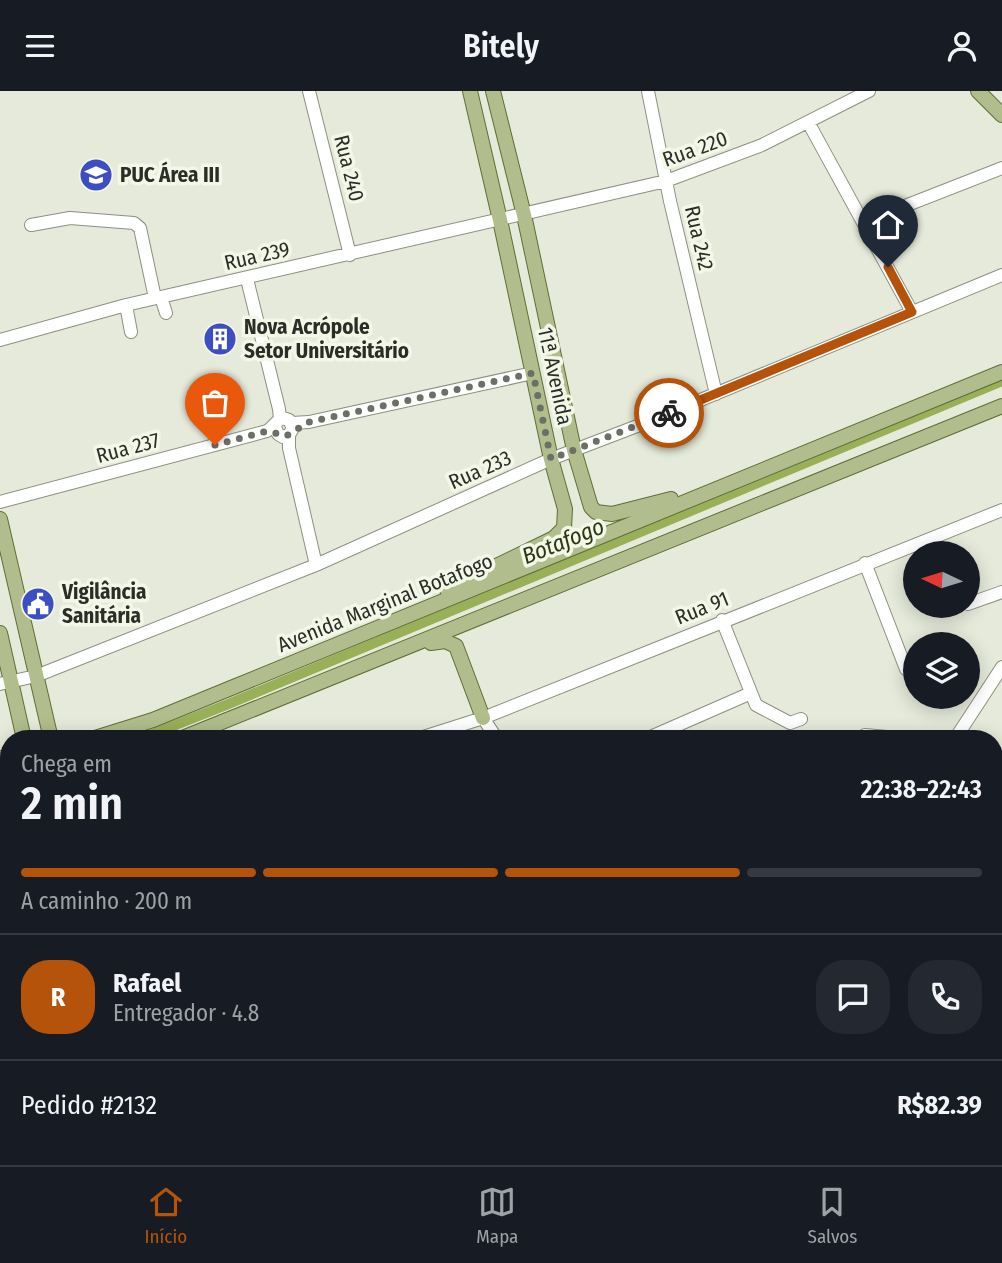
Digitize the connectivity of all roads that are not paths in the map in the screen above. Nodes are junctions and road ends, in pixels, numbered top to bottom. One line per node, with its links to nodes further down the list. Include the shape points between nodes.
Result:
1 (309, 91): 15 (street, Rua 240)
2 (470, 91): 12 (main road, 11ª Avenida)
3 (494, 91): 11 (main road, 11ª Avenida)
4 (648, 91): 10 (street, Rua 242)
5 (869, 91): 8 (street, Rua 220)
6 (978, 91): 7 (main road)
7 (1002, 115)
8 (808, 122): 10 (street, Rua 220, via 762,145); 13 (street)
9 (1002, 168): 13 (street)
10 (666, 181): 11 (street, Rua 220); 26 (street, Rua 242)
11 (524, 215): 12 (street, Rua 239); 29 (main road, 11ª Avenida)
12 (500, 220): 15 (street, Rua 239); 25 (main road, 11ª Avenida)
13 (864, 222): 20 (street)
14 (31, 225): 18 (street, via 70,218 134,223 140,228)
15 (350, 255): 17 (street, Rua 239)
16 (1002, 275): 20 (street, Rua 233)
17 (247, 279): 18 (street, Rua 239); 28 (street)
18 (158, 298): 19 (street, Rua 239); 21 (street)
19 (125, 305): 22 (street); 23 (street, Rua 239)
20 (912, 312): 26 (street, Rua 233)
21 (166, 313)
22 (131, 332)
23 (0, 340)
24 (1002, 372): 31 (main road, Avenida Marginal Botafogo)
25 (533, 373): 28 (street, Rua 237); 30 (main road, 11ª Avenida)
26 (716, 394): 29 (street, Rua 233)
27 (1002, 406): 44 (main road)
28 (282, 428): 32 (street, Rua 237); 36 (street)
29 (574, 450): 30 (street, Rua 233); 31 (main road, 11ª Avenida, via 591,507 604,515)
30 (551, 459): 36 (street, Rua 233); 39 (main road, 11ª Avenida, via 565,509 564,528 522,555 422,601)
31 (723, 486): 39 (main road, Avenida Marginal Botafogo)
32 (0, 502)
33 (1002, 510): 35 (street, Rua 91)
34 (0, 519): 46 (main road)
35 (865, 563): 40 (street, Rua 91); 42 (street)
36 (316, 565): 46 (street, Rua 233)
37 (1002, 592): 38 (street)
38 (980, 600)
39 (401, 618): 52 (main road, Avenida Marginal Botafogo)
40 (722, 620): 47 (street); 48 (street, Rua 91)
41 (0, 633): 45 (main road)
42 (903, 661)
43 (1002, 667): 57 (street)
44 (347, 672): 48 (main road, via 367,670 427,644 451,642 462,656); 53 (main road)
45 (6, 683): 46 (street, Rua 233); 50 (main road)
46 (38, 683): 51 (main road)
47 (751, 693): 49 (street, via 765,711 790,723); 56 (street)
48 (483, 717): 54 (street, Rua 91); 55 (street)
49 (801, 719)
50 (21, 730)
51 (49, 730)
52 (121, 730)
53 (202, 730)
54 (446, 730)
55 (491, 730)
56 (667, 730)
57 (961, 730)

